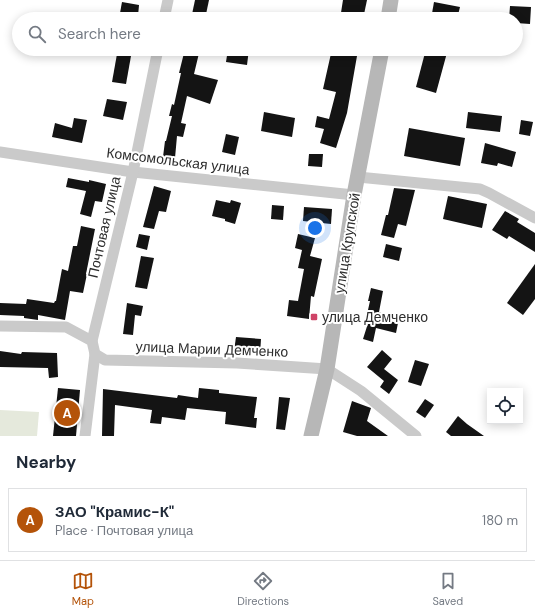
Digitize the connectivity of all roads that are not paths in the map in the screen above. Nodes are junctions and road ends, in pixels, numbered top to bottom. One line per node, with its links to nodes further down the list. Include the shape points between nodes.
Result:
1 (168, 0): 3 (street)
2 (391, 0): 4 (street)
3 (165, 12)
4 (389, 12)
5 (157, 56): 8 (street, Почтовая улица)
6 (381, 56): 9 (street, улица Крупской)
7 (0, 152): 8 (street, Комсомольская улица)
8 (133, 172): 10 (street, Комсомольская улица); 13 (street, Почтовая улица)
9 (358, 177): 10 (street, улица Крупской); 11 (street, via 480,189)
10 (354, 195): 15 (street, улица Крупской)
11 (535, 218)
12 (0, 326): 13 (street, via 66,327)
13 (92, 341): 14 (street)
14 (95, 354): 15 (street, улица Марии Демченко, via 105,360 237,363); 16 (street)
15 (326, 369): 17 (street, улица Крупской); 18 (street, улица Марии Демченко, via 361,391)
16 (85, 436)
17 (311, 436)
18 (416, 436)

